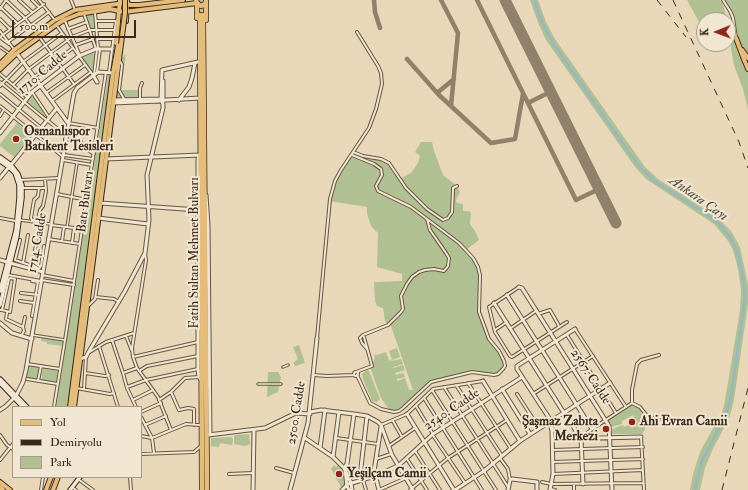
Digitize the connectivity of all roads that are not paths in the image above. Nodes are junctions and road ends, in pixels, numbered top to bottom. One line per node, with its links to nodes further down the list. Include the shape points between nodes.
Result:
1 (6, 0): 15 (street); 26 (street)
2 (20, 0): 20 (street)
3 (32, 0): 13 (street)
4 (39, 0): 12 (street)
5 (71, 0): 17 (street)
6 (116, 0): 16 (main road)
7 (723, 0): 23 (street)
8 (124, 1): 14 (main road); 16 (main road); 18 (main road); 19 (main road); 71 (main road, Batı Bulvarı, bridge)
9 (184, 2): 10 (main road); 14 (main road); 25 (main road)
10 (197, 2): 11 (highway, via 202,6); 25 (highway)
11 (206, 2): 25 (highway)
12 (44, 4): 13 (street); 21 (street)
13 (39, 7): 20 (street)
14 (139, 7): 19 (main road); 30 (main road)
15 (0, 8): 34 (street)
16 (109, 8): 17 (main road); 18 (main road); 28 (main road); 77 (main road, via 84,12 64,20 17,53)
17 (75, 10): 29 (main road)
18 (119, 10): 19 (main road); 28 (main road)
19 (127, 11): 30 (main road)
20 (32, 12): 26 (street)
21 (49, 12): 29 (street); 35 (street)
22 (95, 12): 31 (street)
23 (730, 12)
24 (84, 14): 33 (street)
25 (201, 14): 73 (highway); 94 (highway, Fatih Sultan Mehmet Bulvarı)
26 (25, 18): 34 (street); 35 (street)
27 (0, 19): 37 (street)
28 (118, 19): 31 (street); 41 (street); 71 (main road, via 115,56)
29 (55, 20): 65 (main road)
30 (126, 20): 71 (main road)
31 (96, 21): 40 (street)
32 (65, 22): 38 (street)
33 (87, 22): 38 (street); 39 (street)
34 (18, 23): 37 (street)
35 (30, 25): 43 (street); 55 (street)
36 (57, 26): 45 (street)
37 (10, 29): 46 (street)
38 (68, 29): 47 (street)
39 (90, 30): 40 (street); 47 (street); 51 (street)
40 (96, 30): 41 (street); 52 (street)
41 (115, 30): 53 (street)
42 (0, 31): 46 (street)
43 (35, 32)
44 (357, 32): 124 (street, via 378,66 382,84 369,128)
45 (62, 33): 54 (street); 57 (street)
46 (3, 34): 48 (street); 55 (street)
47 (72, 37): 54 (street); 58 (street)
48 (0, 38): 56 (street)
49 (40, 38): 57 (street)
50 (736, 38): 74 (main road)
51 (93, 39): 58 (street); 62 (street)
52 (97, 39): 53 (street); 62 (street)
53 (113, 39): 63 (street)
54 (68, 41): 61 (street); 64 (street)
55 (8, 42): 56 (street)
56 (10, 45): 60 (street)
57 (46, 45): 64 (street); 72 (street)
58 (76, 46): 68 (street)
59 (0, 47): 65 (street)
60 (12, 48)
61 (73, 48): 68 (street); 70 (street)
62 (98, 49): 63 (street, 1710. Cadde); 68 (street, 1710. Cadde); 82 (street)
63 (112, 49): 80 (street)
64 (51, 53): 70 (street); 78 (street)
65 (10, 54): 69 (main road)
66 (18, 55): 72 (street)
67 (0, 56): 69 (street)
68 (80, 56): 76 (street); 79 (street, 1710. Cadde)
69 (4, 59): 75 (main road)
70 (57, 60): 79 (street); 83 (street)
71 (118, 61): 80 (main road, Batı Bulvarı); 85 (main road, Batı Bulvarı)
72 (23, 62): 78 (street); 86 (street)
73 (196, 62): 94 (highway); 105 (street, via 189,87); 107 (street, via 162,70)
74 (747, 63)
75 (0, 64)
76 (85, 65): 82 (street); 84 (street)
77 (0, 69)
78 (29, 69): 83 (street); 91 (street)
79 (63, 69): 84 (street); 92 (street, 1710. Cadde)
80 (109, 73): 82 (street); 119 (street); 288 (main road, Batı Bulvarı)
81 (0, 74): 86 (street)
82 (93, 74): 87 (street); 90 (street); 117 (street, 1714. Cadde, via 74,91)
83 (34, 77): 92 (street); 96 (street)
84 (68, 77): 90 (street); 98 (street)
85 (118, 78): 95 (street); 102 (main road, Batı Bulvarı)
86 (6, 79): 88 (street); 91 (street)
87 (97, 82)
88 (1, 83): 93 (street); 108 (street)
89 (142, 83): 104 (street)
90 (74, 84): 106 (street)
91 (13, 85): 96 (street)
92 (40, 85): 97 (street, 1710. Cadde); 98 (street)
93 (0, 86)
94 (202, 86): 101 (highway, Fatih Sultan Mehmet Bulvarı); 330 (highway, Fatih Sultan Mehmet Bulvarı)
95 (119, 90): 102 (street); 103 (street)
96 (20, 91): 100 (street)
97 (32, 92): 100 (street, 1710. Cadde); 115 (street)
98 (46, 93): 106 (street)
99 (0, 94): 111 (street)
100 (27, 97): 108 (street, 1710. Cadde)
101 (200, 98): 105 (street); 126 (highway, Fatih Sultan Mehmet Bulvarı)
102 (114, 99): 103 (street); 104 (street); 132 (main road, Batı Bulvarı)
103 (124, 100): 104 (street)
104 (140, 100): 107 (street)
105 (179, 100): 107 (street)
106 (52, 101): 110 (street)
107 (163, 101): 130 (street)
108 (24, 102): 111 (street, 1710. Cadde); 116 (street)
109 (0, 106): 114 (street)
110 (57, 108): 116 (street); 117 (street)
111 (18, 109): 114 (street, 1710. Cadde); 118 (street)
112 (4, 112): 113 (street)
113 (0, 116)
114 (13, 116): 120 (street, 1710. Cadde); 122 (street)
115 (48, 116)
116 (46, 120): 121 (street); 122 (street)
117 (68, 124): 119 (street); 123 (street, 1714. Cadde)
118 (40, 126)
119 (98, 128): 125 (street)
120 (0, 131)
121 (64, 134)
122 (35, 135): 129 (street); 136 (street)
123 (65, 139): 125 (street, via 82,142 85,148); 129 (street, 1714. Cadde)
124 (353, 152): 127 (street); 141 (street, via 389,163 406,188 427,209 443,220 452,212 453,188)
125 (94, 154): 131 (street)
126 (200, 155): 130 (street); 150 (highway, Fatih Sultan Mehmet Bulvarı)
127 (352, 155): 153 (street, via 381,169 382,175 376,186 378,191 406,204); 214 (street, via 335,181 328,206)
128 (0, 157): 136 (main road)
129 (62, 157): 131 (street); 134 (street); 138 (street, 1714. Cadde)
130 (152, 157): 132 (street); 149 (street, via 148,170)
131 (93, 159): 135 (street)
132 (106, 159): 148 (main road, Batı Bulvarı)
133 (0, 160): 136 (main road)
134 (77, 163): 135 (street); 146 (street)
135 (92, 165): 147 (street)
136 (10, 166): 137 (street); 140 (main road); 154 (main road, via 19,185)
137 (0, 178)
138 (59, 178): 139 (street); 145 (street, 1714. Cadde)
139 (45, 179): 140 (street); 144 (street)
140 (21, 180): 142 (main road)
141 (457, 186)
142 (22, 188): 143 (street); 154 (main road)
143 (39, 188): 144 (street); 144 (street, via 34,201 32,220 38,220)
144 (45, 188)
145 (56, 194): 146 (street); 156 (street, 1714. Cadde)
146 (72, 197): 147 (street); 157 (street)
147 (87, 200): 159 (street)
148 (100, 203): 149 (street); 152 (main road, Batı Bulvarı)
149 (148, 207): 150 (street); 155 (street)
150 (199, 211): 218 (street); 252 (highway, Fatih Sultan Mehmet Bulvarı)
151 (0, 218): 154 (street)
152 (98, 218): 155 (street); 192 (main road, Batı Bulvarı)
153 (426, 219): 221 (street, via 430,230 449,258 448,266 444,271 425,270 412,277 401,296 401,312 388,325 361,337 360,340); 245 (street, via 459,243 473,258 480,282 479,312 489,339 504,361 503,369 494,375 472,372 435,380 403,408 394,412 370,403)
154 (19, 221): 156 (street); 170 (main road, via 18,236)
155 (148, 224): 168 (street)
156 (51, 225): 157 (street); 162 (street, 1714. Cadde)
157 (66, 227): 158 (street); 164 (street)
158 (74, 228): 159 (street); 165 (street)
159 (82, 230): 166 (street)
160 (28, 235): 171 (street)
161 (40, 235): 172 (street)
162 (48, 239): 164 (street); 173 (street, 1714. Cadde)
163 (20, 240): 171 (street, via 15,260)
164 (62, 241): 165 (street)
165 (72, 243): 166 (street)
166 (80, 244): 178 (street)
167 (44, 246): 172 (street, via 41,266)
168 (145, 253): 188 (street); 207 (street)
169 (0, 260): 170 (street)
170 (9, 263): 171 (street); 174 (main road)
171 (23, 264): 172 (street); 173 (street)
172 (32, 266)
173 (43, 274): 177 (street, 1714. Cadde); 178 (street)
174 (3, 276): 177 (street); 181 (main road)
175 (98, 280): 186 (street)
176 (32, 281): 184 (street, via 38,282)
177 (41, 281): 179 (street); 184 (street, 1714. Cadde)
178 (74, 281): 179 (street)
179 (74, 286): 215 (street)
180 (519, 287): 185 (street); 195 (street, 2567. Cadde)
181 (3, 290): 182 (street); 182 (street, via 9,278 15,279); 191 (main road); 193 (street)
182 (13, 293): 193 (street, via 10,312)
183 (21, 293): 184 (street)
184 (37, 295): 190 (street); 212 (street, 1714. Cadde)
185 (507, 295): 189 (street); 198 (street)
186 (96, 297): 188 (street); 192 (street)
187 (20, 301): 190 (street)
188 (119, 302): 224 (street)
189 (494, 303): 199 (street); 206 (street, via 489,308)
190 (34, 304): 196 (street)
191 (0, 305)
192 (87, 306): 232 (main road, Batı Bulvarı)
193 (1, 310)
194 (7, 313): 202 (street, via 6,319)
195 (537, 313): 198 (street); 203 (street, via 549,310); 208 (street, 2567. Cadde)
196 (32, 316)
197 (25, 317): 202 (street)
198 (523, 320): 204 (street); 217 (street)
199 (507, 322): 204 (street); 206 (street)
200 (566, 322): 203 (street)
201 (0, 323): 210 (street, via 10,332)
202 (23, 327): 210 (street)
203 (558, 327): 208 (street)
204 (510, 328): 222 (street)
205 (575, 329): 209 (street); 228 (street)
206 (494, 330): 222 (street, via 510,356)
207 (134, 333): 211 (street); 225 (street)
208 (550, 333): 217 (street); 219 (street, 2567. Cadde)
209 (567, 335): 219 (street); 233 (street)
210 (22, 336): 212 (street)
211 (126, 336): 216 (street); 225 (street)
212 (32, 337): 215 (street); 234 (street, 1714. Cadde)
213 (364, 337): 221 (street)
214 (316, 338): 247 (street, 2500. Cadde)
215 (65, 340): 239 (street)
216 (112, 340): 220 (street); 244 (street)
217 (537, 341): 222 (street); 223 (street)
218 (198, 342): 227 (street); 230 (street)
219 (556, 342): 223 (street); 241 (street, 2567. Cadde)
220 (99, 346): 224 (street); 246 (street)
221 (367, 349): 245 (street, via 372,366)
222 (524, 349): 231 (street)
223 (542, 350): 231 (street); 249 (street)
224 (88, 353): 229 (street)
225 (133, 353): 230 (street)
226 (659, 355): 283 (street, via 641,360 637,364)
227 (199, 356): 240 (street); 242 (street, via 147,366)
228 (593, 356): 233 (street); 258 (street)
229 (86, 357): 232 (street); 243 (street)
230 (133, 357): 238 (street)
231 (530, 358): 248 (street, via 517,366); 263 (street)
232 (80, 359): 266 (main road, Batı Bulvarı)
233 (584, 362): 241 (street); 269 (street)
234 (27, 364): 236 (street); 278 (street, 1714. Cadde, via 23,382)
235 (288, 365): 237 (street)
236 (41, 366): 239 (street); 254 (street)
237 (283, 367)
238 (137, 368): 242 (street); 244 (street)
239 (60, 369): 259 (street)
240 (198, 369): 252 (street); 253 (street)
241 (573, 369): 249 (street); 277 (street, 2567. Cadde)
242 (139, 371): 253 (street)
243 (85, 373): 246 (street); 267 (street)
244 (123, 373): 265 (street)
245 (356, 374): 247 (street)
246 (109, 375): 273 (street)
247 (313, 375): 300 (street, 2500. Cadde)
248 (522, 377): 268 (street, 2540. Cadde); 275 (street)
249 (560, 377): 263 (street); 284 (street)
250 (0, 379): 278 (main road)
251 (27, 379): 254 (street)
252 (200, 379): 272 (street, via 185,378); 316 (highway, Fatih Sultan Mehmet Bulvarı)
253 (146, 380): 265 (street); 270 (street)
254 (38, 381): 259 (street)
255 (483, 381): 257 (street); 276 (street)
256 (0, 383): 278 (main road)
257 (468, 383): 262 (street); 282 (street)
258 (610, 383): 269 (street); 293 (street)
259 (58, 384): 287 (street)
260 (258, 384): 261 (street)
261 (281, 384)
262 (456, 385): 264 (street); 294 (street)
263 (547, 385): 275 (street); 299 (street)
264 (444, 386): 271 (street); 304 (street)
265 (127, 387): 280 (street)
266 (76, 388): 267 (street); 289 (main road, Batı Bulvarı)
267 (84, 389): 273 (street)
268 (502, 389): 276 (street, 2540. Cadde); 328 (street)
269 (601, 389): 277 (street); 303 (street)
270 (153, 390): 280 (street); 281 (street)
271 (432, 390): 279 (street); 312 (street)
272 (171, 392): 281 (street); 315 (street, via 179,410 194,409)
273 (114, 393): 290 (street)
274 (517, 394): 320 (street)
275 (533, 394): 313 (street)
276 (492, 396): 282 (street, 2540. Cadde); 309 (street)
277 (590, 396): 284 (street); 310 (street, 2567. Cadde)
278 (15, 397): 285 (main road); 286 (main road); 295 (street)
279 (424, 398): 292 (street); 318 (street)
280 (133, 400): 291 (street)
281 (160, 402): 297 (street); 305 (street)
282 (481, 402): 294 (street, 2540. Cadde); 319 (street)
283 (632, 403): 293 (street); 307 (street, via 640,407 648,417)
284 (577, 404): 299 (street); 322 (street)
285 (22, 406)
286 (26, 406)
287 (54, 406)
288 (70, 406)
289 (74, 406)
290 (118, 406)
291 (136, 406)
292 (416, 406): 302 (street); 327 (street)
293 (626, 407): 303 (street)
294 (472, 409): 304 (street, 2540. Cadde); 326 (street)
295 (0, 410)
296 (325, 410): 298 (street); 300 (street); 353 (street)
297 (142, 411)
298 (339, 412): 301 (street); 337 (street)
299 (564, 412): 313 (street); 339 (street, via 576,431)
300 (310, 413): 324 (street, via 296,413 267,427); 336 (street, 2500. Cadde)
301 (354, 414): 306 (street); 342 (street)
302 (407, 414): 311 (street); 321 (street)
303 (616, 414): 310 (street)
304 (462, 415): 312 (street, 2540. Cadde); 341 (street)
305 (166, 416): 314 (street); 323 (street)
306 (368, 416): 317 (street); 344 (street)
307 (663, 416)
308 (142, 418): 314 (street)
309 (507, 420): 319 (street); 343 (street)
310 (606, 420): 322 (street); 333 (street, 2567. Cadde)
311 (392, 421): 317 (street); 332 (street)
312 (452, 421): 318 (street, 2540. Cadde); 349 (street)
313 (551, 421): 320 (street); 325 (street)
314 (145, 425): 335 (street)
315 (194, 425): 316 (street); 323 (street, via 186,424)
316 (202, 425): 348 (highway, Fatih Sultan Mehmet Bulvarı)
317 (381, 425): 346 (street); 350 (street)
318 (443, 427): 327 (street, 2540. Cadde); 359 (street)
319 (497, 427): 326 (street); 355 (street)
320 (541, 427): 325 (street); 328 (street)
321 (416, 428): 332 (street); 345 (street)
322 (592, 429): 340 (street)
323 (171, 430): 335 (street)
324 (254, 430): 330 (street); 381 (street)
325 (552, 430): 338 (street)
326 (487, 433): 341 (street); 364 (street)
327 (432, 434): 345 (street, 2540. Cadde); 366 (street)
328 (530, 434): 343 (street)
329 (0, 435): 352 (street)
330 (208, 435): 421 (highway, Fatih Sultan Mehmet Bulvarı)
331 (142, 436): 335 (street)
332 (402, 437): 350 (street)
333 (610, 437): 334 (street); 340 (street); 354 (street, 2567. Cadde)
334 (641, 437): 351 (street)
335 (152, 438): 360 (street)
336 (305, 438): 353 (street); 384 (street, 2500. Cadde)
337 (336, 438): 342 (street); 363 (street)
338 (552, 438): 339 (street); 358 (street)
339 (572, 438): 340 (street)
340 (581, 438): 356 (street)
341 (477, 439): 349 (street); 373 (street)
342 (350, 440): 344 (street); 377 (street, via 347,464)
343 (520, 441): 355 (street)
344 (364, 442): 346 (street); 387 (street)
345 (424, 442): 357 (street, 2540. Cadde); 374 (street)
346 (378, 444): 369 (street)
347 (12, 445): 352 (street)
348 (202, 445): 360 (street, via 194,452); 420 (highway, Fatih Sultan Mehmet Bulvarı)
349 (468, 445): 359 (street); 379 (street)
350 (388, 447): 362 (street)
351 (643, 447): 354 (street); 367 (street)
352 (10, 448): 368 (street)
353 (320, 448): 363 (street)
354 (610, 448): 356 (street); 370 (street, 2567. Cadde)
355 (510, 449): 364 (street)
356 (582, 449): 358 (street); 371 (street)
357 (415, 450): 365 (street, 2540. Cadde); 385 (street)
358 (553, 450): 372 (street)
359 (458, 451): 366 (street); 389 (street)
360 (154, 453): 361 (street)
361 (142, 454)
362 (391, 454): 369 (street); 375 (street)
363 (333, 457): 377 (street)
364 (501, 457): 373 (street); 397 (street, via 508,469)
365 (406, 458): 375 (street, 2540. Cadde); 399 (street)
366 (448, 458): 374 (street); 403 (street)
367 (643, 459): 370 (street); 378 (street)
368 (0, 460)
369 (376, 460): 388 (street)
370 (611, 460): 371 (street); 380 (street, 2567. Cadde)
371 (582, 461): 372 (street); 382 (street)
372 (553, 462): 386 (street)
373 (493, 464): 379 (street); 413 (street)
374 (439, 465): 385 (street); 429 (street)
375 (398, 466): 388 (street); 395 (street)
376 (276, 468): 384 (street)
377 (344, 468): 387 (street); 402 (street); 409 (street)
378 (643, 470): 380 (street); 404 (street)
379 (484, 471): 389 (street); 432 (street)
380 (611, 472): 382 (street); 408 (street, 2567. Cadde)
381 (253, 473): 383 (street); 422 (street)
382 (583, 473): 386 (street); 407 (street)
383 (229, 474)
384 (295, 474): 423 (street, 2500. Cadde)
385 (430, 474): 399 (street); 428 (street)
386 (553, 474): 405 (street)
387 (360, 476): 388 (street)
388 (375, 476): 396 (street); 425 (street)
389 (474, 477): 403 (street); 410 (street)
390 (42, 478): 415 (street)
391 (52, 478): 416 (main road)
392 (58, 478): 417 (main road)
393 (79, 478): 411 (main road); 418 (street)
394 (130, 478): 419 (street)
395 (406, 478): 425 (street); 426 (street)
396 (363, 480): 398 (street); 424 (street)
397 (510, 480): 413 (street); 433 (street, via 536,481)
398 (359, 481): 402 (street); 412 (street)
399 (421, 481): 426 (street); 427 (street)
400 (542, 482): 405 (street)
401 (0, 483): 414 (main road)
402 (351, 483): 409 (street); 412 (street)
403 (465, 483): 429 (street)
404 (643, 483): 408 (street); 438 (street)
405 (551, 484): 406 (street); 434 (street)
406 (574, 484): 407 (street); 436 (street)
407 (583, 484): 408 (street)
408 (612, 484): 437 (street, 2567. Cadde)
409 (347, 485): 412 (street)
410 (479, 485): 430 (street); 431 (street)
411 (72, 489)
412 (350, 489)
413 (508, 489)
414 (9, 490)
415 (40, 490)
416 (47, 490)
417 (52, 490)
418 (93, 490)
419 (131, 490)
420 (202, 490)
421 (207, 490)
422 (253, 490)
423 (290, 490)
424 (366, 490)
425 (379, 490)
426 (412, 490)
427 (426, 490)
428 (440, 490)
429 (454, 490)
430 (479, 490)
431 (482, 490)
432 (496, 490)
433 (537, 490)
434 (550, 490): 435 (street)
435 (555, 490)
436 (574, 490)
437 (612, 490)
438 (644, 490)

